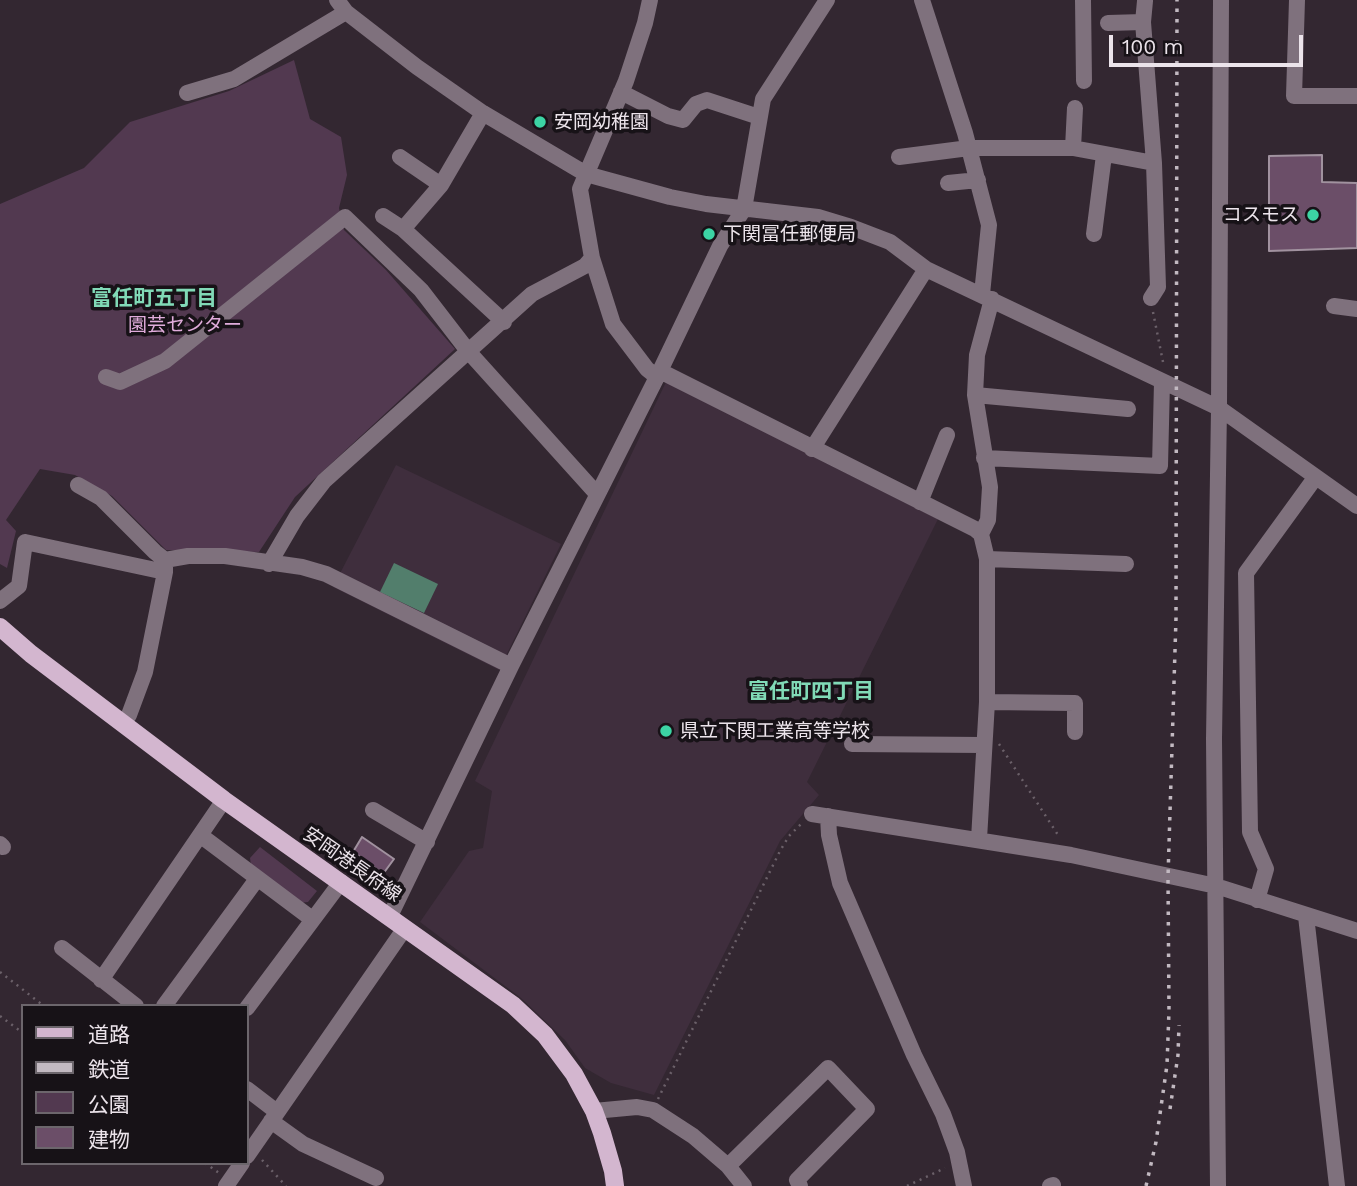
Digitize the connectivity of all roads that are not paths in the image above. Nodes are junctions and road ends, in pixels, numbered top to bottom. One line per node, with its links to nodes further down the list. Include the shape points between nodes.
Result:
1 (650, 0): 12 (street)
2 (827, 0): 17 (street, via 762,99)
3 (922, 0): 18 (street)
4 (1083, 0): 11 (street, via 1078,28)
5 (1221, 0): 44 (street)
6 (1297, 0): 14 (street, via 1294,96)
7 (1145, 1): 9 (street)
8 (341, 6): 13 (street, via 234,79); 16 (street)
9 (1143, 22): 10 (street); 23 (street)
10 (1108, 23)
11 (1080, 74)
12 (621, 92): 17 (street, via 683,120 696,104 707,100); 24 (street)
13 (187, 93)
14 (1357, 96)
15 (1075, 108): 19 (street)
16 (483, 113): 24 (street); 27 (street)
17 (759, 117): 28 (street)
18 (969, 148): 19 (street); 22 (street); 25 (street)
19 (1073, 148): 20 (street)
20 (1104, 155): 23 (street); 31 (street)
21 (400, 157): 27 (street)
22 (900, 157)
23 (1154, 163): 35 (street, via 1158,287)
24 (586, 174): 28 (street, via 670,197); 32 (street, via 580,189)
25 (978, 180): 26 (street); 34 (street, via 989,225)
26 (948, 183)
27 (440, 185): 30 (street)
28 (744, 209): 33 (street, via 818,217 851,227 890,242); 40 (street, via 720,246)
29 (383, 215): 30 (street)
30 (403, 229): 38 (street)
31 (1094, 234)
32 (592, 258): 38 (street, via 532,294); 40 (street, via 613,324 647,369)
33 (926, 269): 34 (street); 47 (street)
34 (987, 297): 42 (street); 43 (street)
35 (1151, 298)
36 (1334, 306): 37 (street)
37 (1357, 309)
38 (504, 322): 39 (street)
39 (468, 351): 41 (street, via 421,290 345,217 165,361 120,382); 51 (street); 56 (street, via 324,481)
40 (659, 374): 47 (street); 51 (street)
41 (106, 377)
42 (1162, 382): 44 (street); 48 (street, via 1160,466)
43 (975, 396): 45 (street); 48 (street)
44 (1219, 408): 49 (street); 74 (street)
45 (1128, 409)
46 (947, 435): 52 (street)
47 (812, 449): 52 (street)
48 (984, 458): 54 (street, via 990,487 988,520)
49 (1315, 478): 53 (street); 75 (street, via 1247,573 1250,832 1266,869)
50 (78, 485): 58 (street, via 102,498)
51 (596, 493): 61 (street)
52 (920, 502): 54 (street)
53 (1357, 506)
54 (981, 534): 55 (street)
55 (988, 559): 57 (street, via 1084,568); 62 (street)
56 (269, 564): 58 (street, via 226,556 188,556); 61 (street, via 326,574)
57 (1126, 564)
58 (165, 566): 59 (street, via 25,542 19,586); 63 (street, via 145,672)
59 (0, 601)
60 (0, 627): 63 (main road, 安岡港長府線)
61 (511, 666): 71 (street)
62 (987, 702): 64 (street, via 1074,703); 66 (street)
63 (123, 722): 67 (main road, 安岡港長府線)
64 (1075, 732)
65 (852, 744): 66 (street)
66 (991, 745): 70 (street)
67 (224, 800): 69 (street); 73 (main road, 安岡港長府線)
68 (373, 810): 71 (street)
69 (200, 835): 72 (street); 82 (street)
70 (979, 839): 74 (street); 97 (street, via 820,815 840,883 943,1114)
71 (427, 842): 76 (street)
72 (257, 879): 78 (street); 84 (street)
73 (341, 882): 76 (main road, 安岡港長府線); 78 (street)
74 (1216, 886): 75 (street); 98 (street)
75 (1257, 900): 77 (street)
76 (390, 916): 79 (main road, 安岡港長府線)
77 (1306, 916): 80 (street); 99 (street)
78 (312, 919): 85 (street)
79 (405, 928): 87 (main road, 安岡港長府線, via 513,1005 545,1035); 88 (street)
80 (1357, 931)
81 (62, 948): 82 (street)
82 (101, 980): 83 (street)
83 (133, 1004)
84 (165, 1004)
85 (248, 1007)
86 (248, 1090): 88 (street)
87 (594, 1111): 91 (street, via 653,1110); 94 (main road, 安岡港長府線)
88 (274, 1116): 89 (street); 92 (street, via 303,1144)
89 (249, 1153)
90 (241, 1165): 93 (street)
91 (728, 1166): 95 (street); 96 (street, via 828,1068 867,1109 797,1180)
92 (376, 1178)
93 (228, 1183)
94 (615, 1186)
95 (744, 1186)
96 (800, 1186)
97 (964, 1186)
98 (1218, 1186)
99 (1337, 1186)

